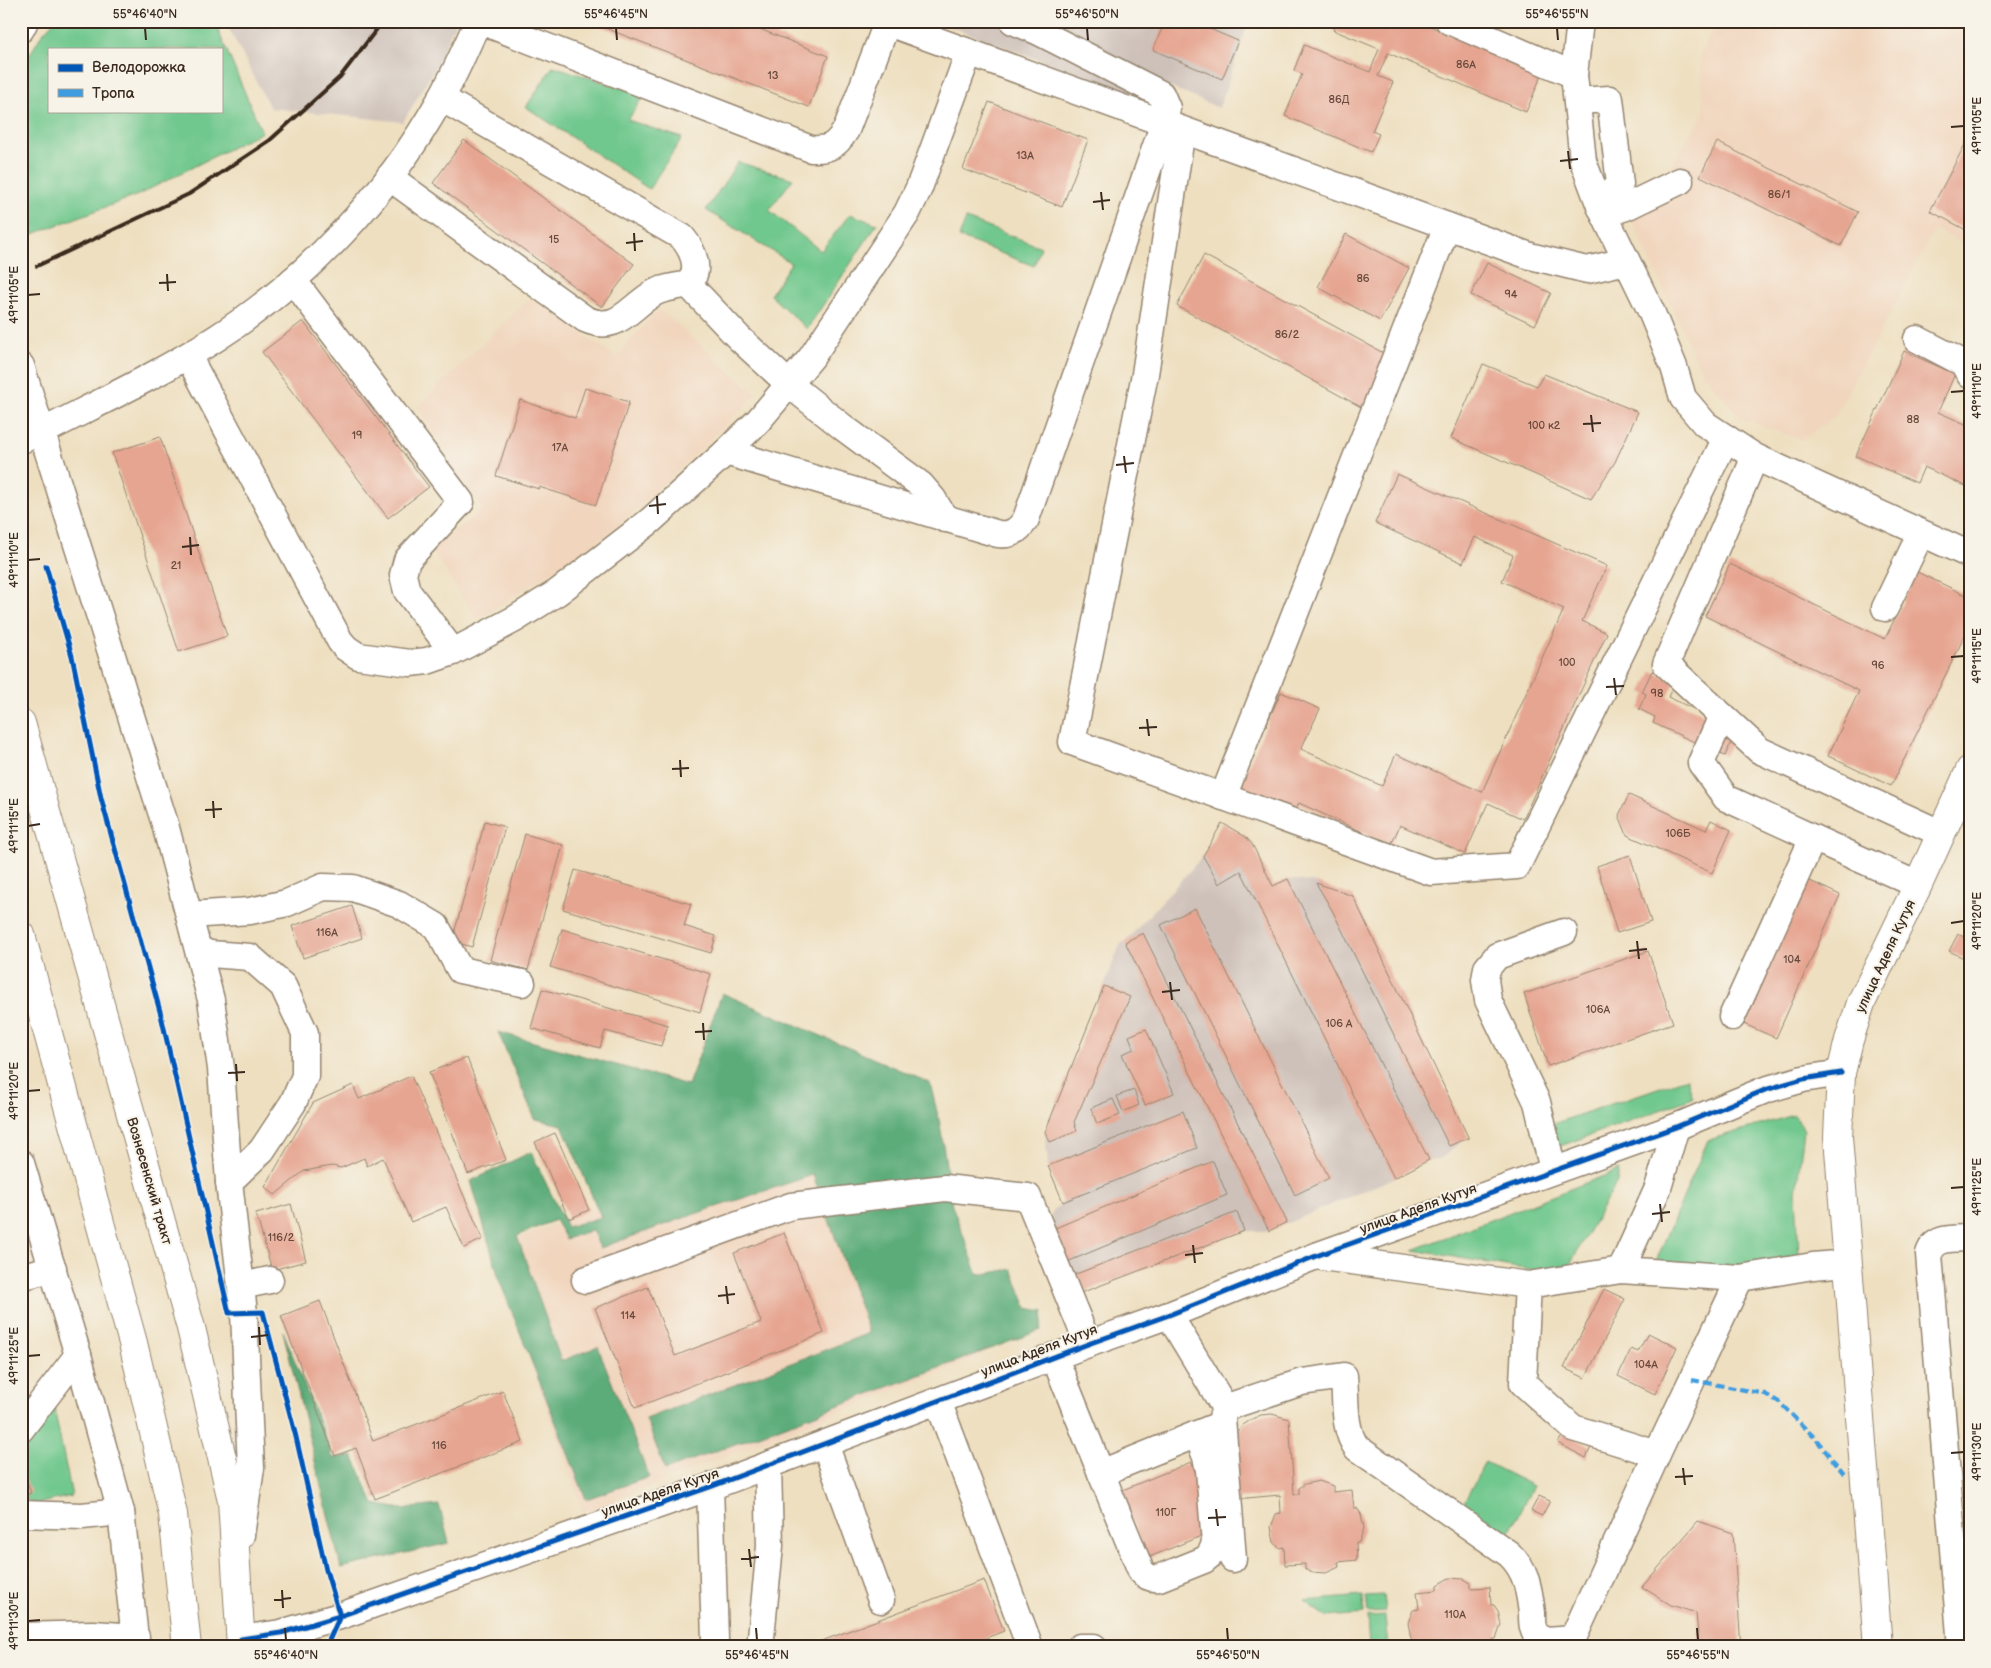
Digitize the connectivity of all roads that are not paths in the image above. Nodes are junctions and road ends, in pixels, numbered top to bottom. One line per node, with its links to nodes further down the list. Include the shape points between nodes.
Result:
1 (24, 21): 7 (street)
2 (479, 21): 6 (street, via 811,149 822,149 839,141 846,130); 10 (street)
3 (1013, 21): 11 (street, via 1161,94)
4 (1450, 21): 9 (street)
5 (1580, 21): 9 (street)
6 (885, 22): 8 (street)
7 (21, 29)
8 (969, 52): 11 (street); 23 (street, via 911,206 830,333)
9 (1574, 75): 14 (street, via 1584,161)
10 (441, 98): 12 (street); 18 (street, via 675,232 694,256 696,270)
11 (1173, 126): 15 (street); 28 (street, via 1026,519 1020,528 1005,535); 36 (street, via 1145,374 1072,742)
12 (389, 177): 17 (street, via 364,208); 18 (street, via 595,324 613,323 654,293)
13 (1680, 181): 14 (street, via 1626,207)
14 (1602, 210): 16 (street)
15 (1448, 226): 16 (street, via 1530,256 1586,270); 36 (street)
16 (1626, 261): 25 (street, via 1651,311 1683,398 1705,424)
17 (293, 280): 20 (street); 32 (street, via 465,498 407,560 403,575 407,591)
18 (688, 284): 23 (street)
19 (1917, 339): 22 (street, via 1963,363)
20 (188, 356): 24 (street); 32 (street, via 346,648 366,659 410,663 427,662)
21 (21, 366): 24 (street)
22 (1970, 375)
23 (790, 385): 26 (street, via 758,421); 28 (street, via 921,485)
24 (32, 436): 40 (street, via 165,824)
25 (1726, 438): 27 (street); 36 (street, via 1517,866 1431,872)
26 (717, 451): 28 (street); 32 (street, via 650,521 558,592)
27 (1755, 457): 29 (street); 33 (street, via 1666,664)
28 (945, 518)
29 (1921, 533): 30 (street); 31 (street)
30 (1970, 555)
31 (1885, 608)
32 (453, 652)
33 (1722, 716): 37 (street, via 1759,750); 38 (street, via 1702,762 1726,798)
34 (21, 722): 78 (main road, Вознесенский тракт, via 191,1328 232,1500)
35 (1970, 770): 37 (main road, улица Аделя Кутуя)
36 (1222, 797)
37 (1940, 833): 39 (main road, улица Аделя Кутуя)
38 (1813, 838): 39 (street); 45 (street)
39 (1918, 885): 46 (main road, улица Аделя Кутуя, via 1861,1003)
40 (189, 915): 43 (street); 44 (street, via 259,909 287,903 324,887 353,888 399,904 436,926 460,970)
41 (1564, 932): 49 (street, via 1497,956 1487,968 1485,980 1488,1000 1537,1102)
42 (21, 935): 85 (main road, via 133,1343 173,1514)
43 (199, 950): 50 (street, via 211,1000 221,1068); 50 (street, via 250,957 283,986 305,1033 306,1076 262,1150)
44 (522, 983)
45 (1732, 1017)
46 (1841, 1073): 47 (street, улица Аделя Кутуя, via 1765,1090); 53 (main road, via 1838,1137)
47 (1676, 1126): 49 (street, улица Аделя Кутуя); 55 (street, via 1658,1188)
48 (21, 1164): 54 (street)
49 (1554, 1170): 52 (street, улица Аделя Кутуя)
50 (229, 1182): 61 (street)
51 (1970, 1238): 91 (street, via 1938,1242 1929,1254)
52 (1316, 1256): 60 (street); 62 (street, улица Аделя Кутуя)
53 (1847, 1263): 57 (street); 90 (main road)
54 (53, 1268): 56 (street); 64 (street)
55 (1622, 1270): 57 (street); 60 (street)
56 (21, 1277)
57 (1740, 1278): 71 (street)
58 (270, 1280): 61 (street)
59 (585, 1280): 63 (street, via 791,1206 945,1188 1028,1197)
60 (1528, 1285): 71 (street, via 1523,1383 1573,1428)
61 (241, 1286): 78 (street, via 251,1468)
62 (1169, 1315): 63 (street, улица Аделя Кутуя); 67 (street)
63 (1088, 1344): 65 (street, улица Аделя Кутуя)
64 (78, 1355): 68 (street); 75 (street)
65 (1054, 1356): 66 (street, улица Аделя Кутуя); 73 (street)
66 (938, 1401): 70 (street, улица Аделя Кутуя); 87 (street)
67 (1224, 1416): 69 (street); 77 (street); 84 (street, via 1302,1382 1344,1376 1348,1430 1353,1443 1510,1554 1527,1580 1537,1636 1547,1641)
68 (21, 1429)
69 (1197, 1434): 73 (street); 73 (street, via 1207,1463 1214,1550 1204,1560 1159,1578 1154,1579 1141,1571)
70 (825, 1444): 72 (street, улица Аделя Кутуя); 79 (street)
71 (1657, 1454): 84 (street)
72 (768, 1465): 74 (street, улица Аделя Кутуя); 86 (street, via 770,1546)
73 (1101, 1472)
74 (710, 1487): 81 (street); 83 (street, улица Аделя Кутуя, via 340,1616)
75 (121, 1512): 76 (street, via 82,1516); 82 (street)
76 (21, 1514)
77 (1233, 1559)
78 (236, 1564): 83 (main road, Вознесенский тракт)
79 (881, 1600)
80 (21, 1636): 82 (street, via 93,1634)
81 (715, 1639)
82 (136, 1642)
83 (241, 1643)
84 (1571, 1643)
85 (187, 1647)
86 (760, 1647)
87 (1030, 1647)
88 (1080, 1647): 89 (street)
89 (1094, 1647)
90 (1878, 1647)
91 (1961, 1647)

